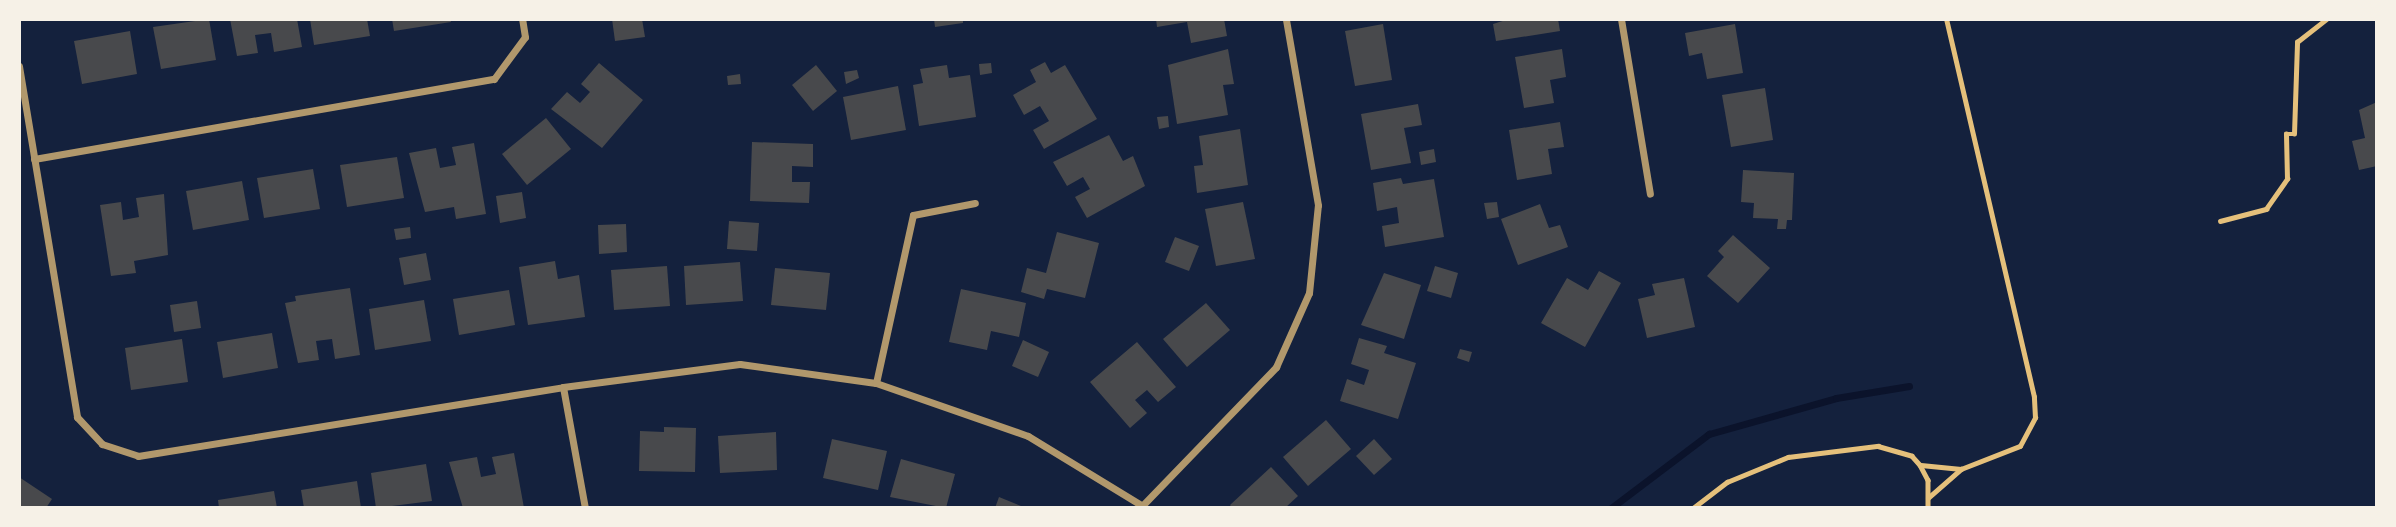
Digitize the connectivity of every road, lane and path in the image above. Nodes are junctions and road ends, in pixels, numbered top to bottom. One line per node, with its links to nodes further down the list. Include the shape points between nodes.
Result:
1 (522, 19): 7 (street, via 525,37 494,79)
2 (1286, 19): 16 (street, via 1318,205 1309,293 1276,367)
3 (1621, 19): 8 (street)
4 (1946, 19): 14 (path, via 2034,397 2035,418 2020,446)
5 (2326, 19): 10 (path, via 2297,42 2294,134 2287,134 2287,179 2266,209)
6 (19, 66): 7 (street)
7 (34, 159): 12 (street, via 77,417 102,444 138,456)
8 (1650, 194)
9 (975, 203): 11 (street, via 913,215)
10 (2220, 221)
11 (876, 383): 12 (street, via 740,364); 16 (street, via 1028,436)
12 (563, 387): 17 (street)
13 (1920, 465): 14 (path); 15 (path, via 1928,480); 18 (path, via 1912,456 1878,446 1788,457 1727,482)
14 (1961, 469): 15 (path)
15 (1928, 498): 19 (path)
16 (1140, 507)
17 (585, 508)
18 (1693, 508)
19 (1927, 508)

